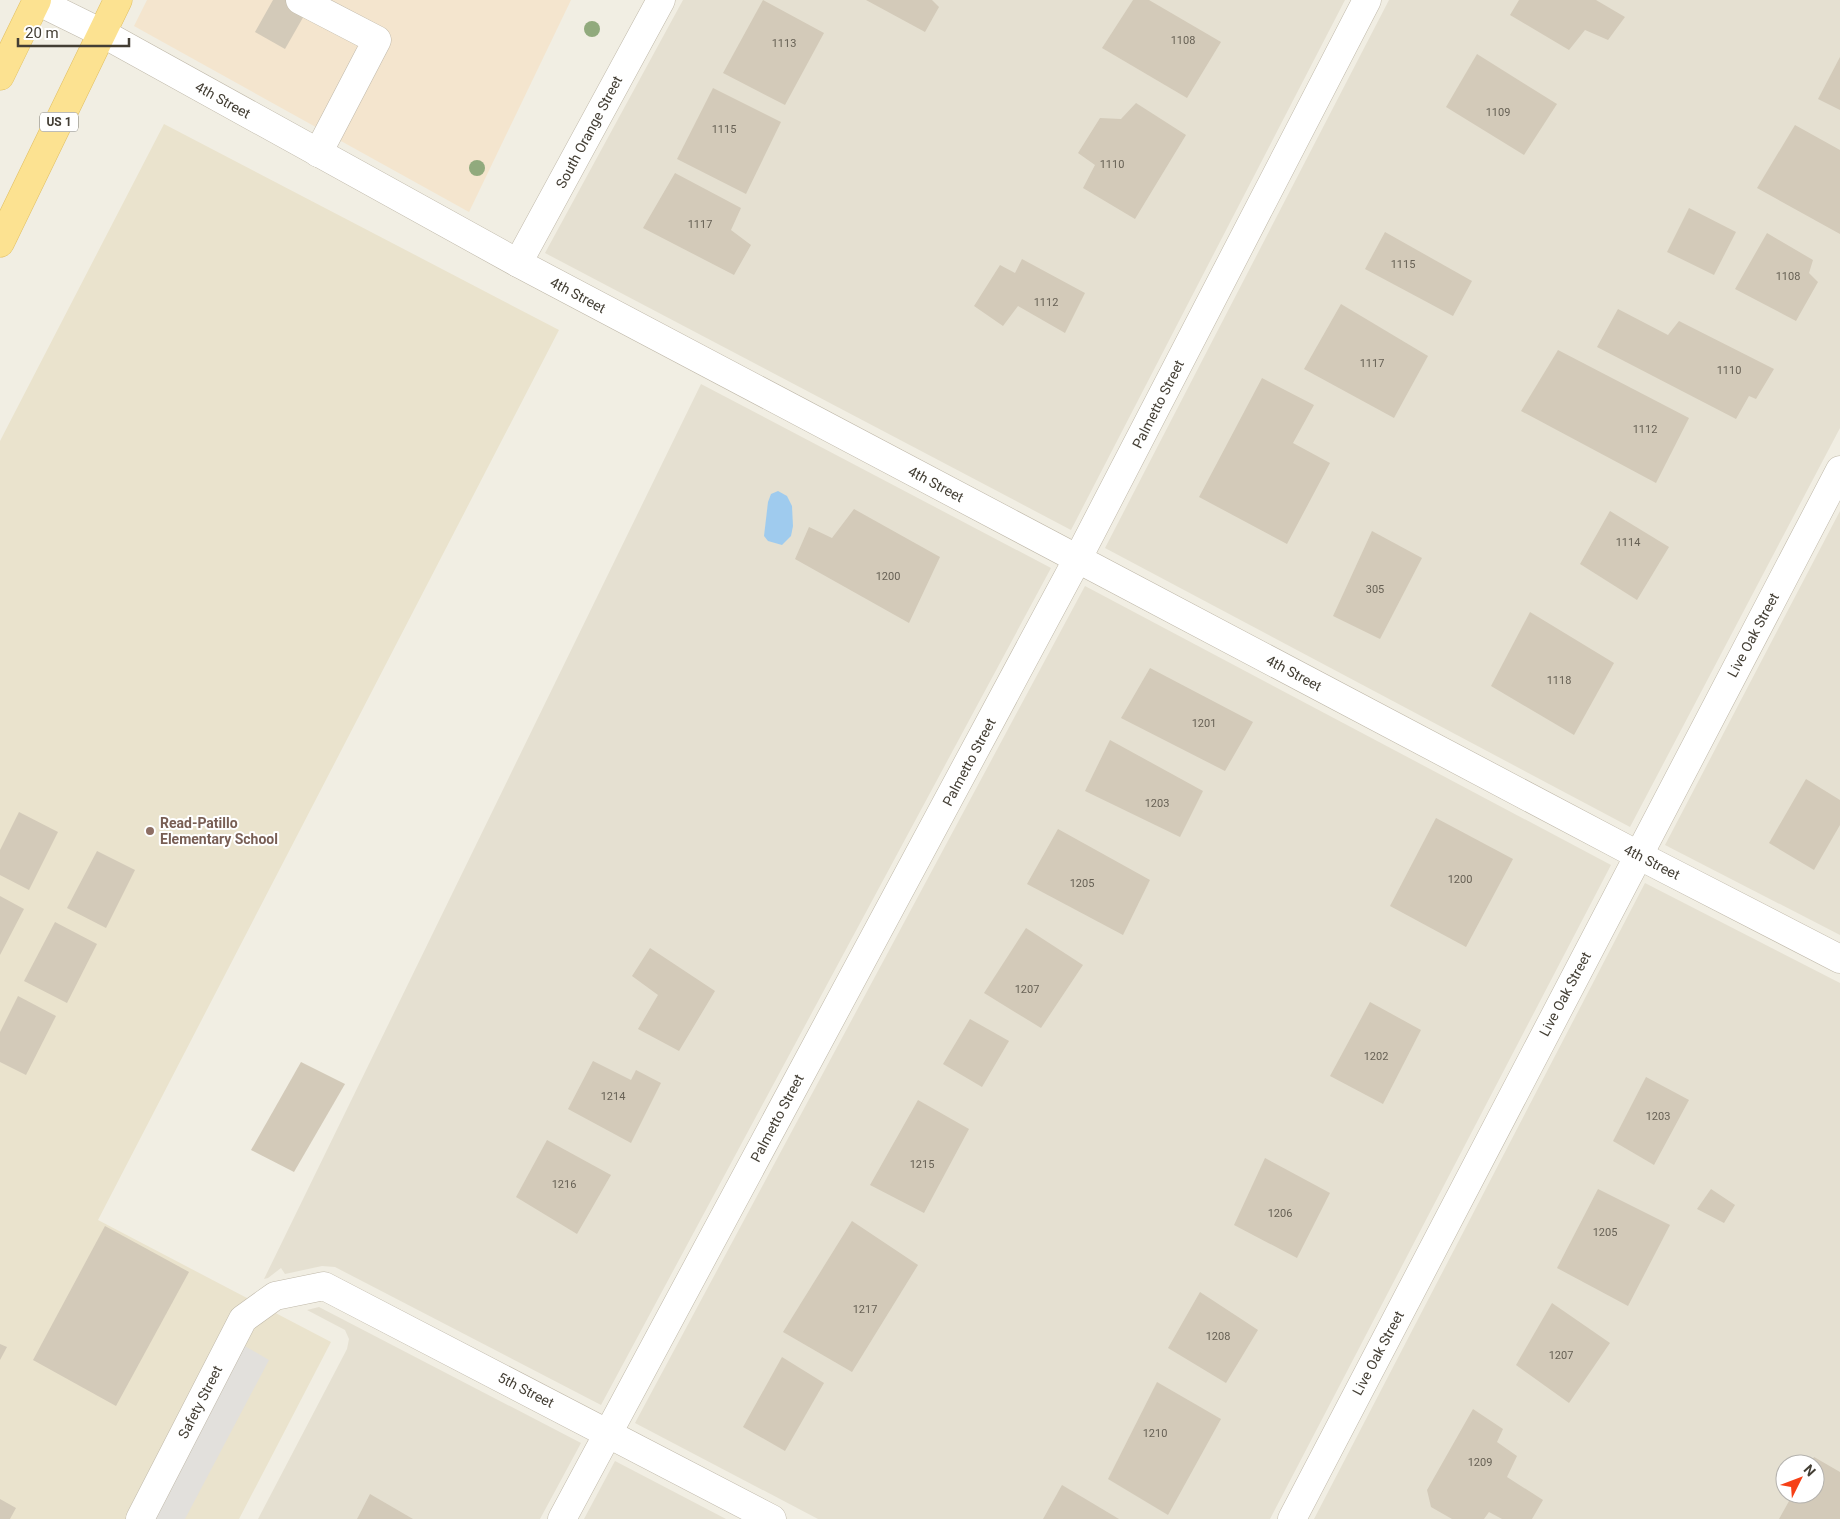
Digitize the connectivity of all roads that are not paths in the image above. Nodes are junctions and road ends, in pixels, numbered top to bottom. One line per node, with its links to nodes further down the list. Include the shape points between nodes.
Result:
1 (37, 0): 6 (street, 4th Street); 7 (main road)
2 (118, 0): 6 (main road, US 1)
3 (300, 0): 8 (street, via 377,40)
4 (661, 0): 10 (street, South Orange Street)
5 (1367, 0): 12 (street, Palmetto Street)
6 (102, 32): 8 (street, 4th Street); 9 (main road, US 1)
7 (0, 76)
8 (318, 153): 10 (street, 4th Street)
9 (0, 244)
10 (518, 264): 12 (street, 4th Street)
11 (1840, 470): 13 (street, Live Oak Street)
12 (1078, 558): 13 (street, 4th Street); 16 (street, Palmetto Street)
13 (1638, 855): 14 (street, 4th Street); 20 (street, Live Oak Street)
14 (1840, 959)
15 (275, 1296): 16 (street, 5th Street, via 324,1286); 17 (street, Safety Street, via 243,1319)
16 (608, 1433): 18 (street, Palmetto Street); 19 (street, 5th Street)
17 (140, 1519)
18 (562, 1519)
19 (772, 1519)
20 (1292, 1519)

